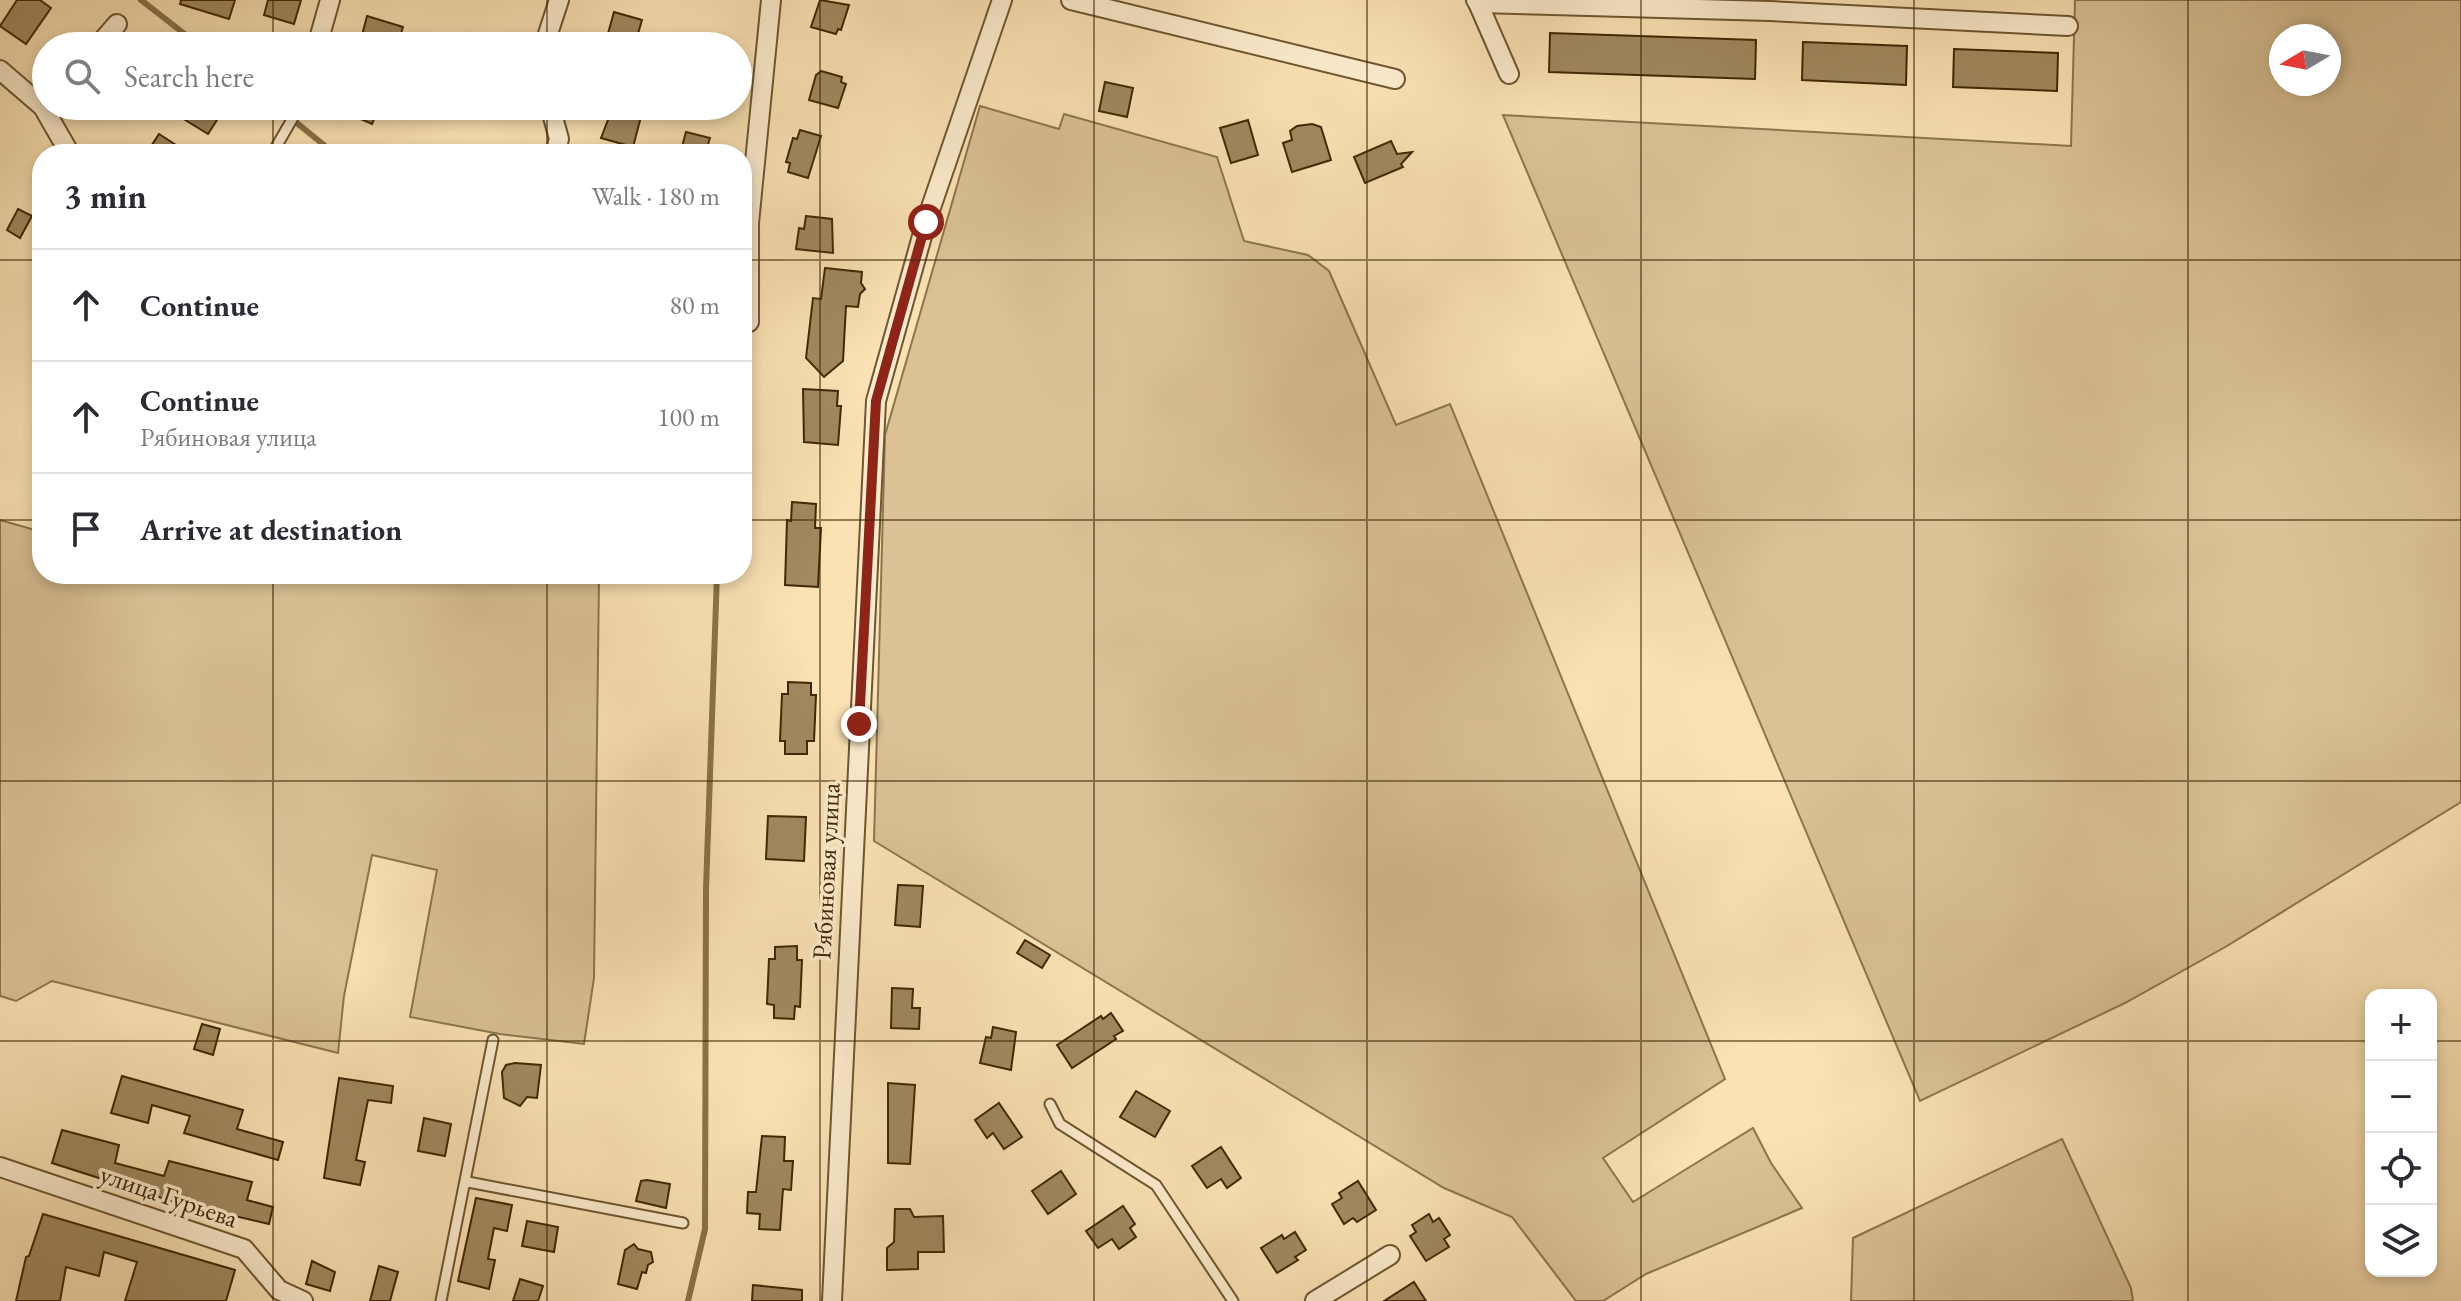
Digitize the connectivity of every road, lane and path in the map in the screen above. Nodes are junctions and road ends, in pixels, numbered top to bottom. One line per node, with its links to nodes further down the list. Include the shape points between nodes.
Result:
1 (330, 0): 11 (street)
2 (559, 0): 12 (street)
3 (771, 0): 23 (street)
4 (1002, 0): 32 (street, Рябиновая улица, via 926,222 876,401)
5 (1071, 0): 7 (street)
6 (1477, 2): 9 (street); 14 (street)
7 (1122, 5): 15 (street)
8 (117, 24): 10 (street)
9 (2068, 26)
10 (110, 32)
11 (321, 32)
12 (549, 32)
13 (0, 70): 16 (street)
14 (1509, 74)
15 (1395, 79)
16 (32, 96)
17 (52, 120): 20 (street)
18 (291, 120): 21 (lane)
19 (554, 120): 22 (street)
20 (65, 144)
21 (278, 144)
22 (558, 144)
23 (752, 193)
24 (493, 1040): 27 (lane)
25 (1050, 1104): 33 (lane, via 1060,1124 1156,1185)
26 (0, 1167): 30 (street, улица Гурьева, via 244,1249 279,1290)
27 (468, 1182): 28 (lane); 31 (lane)
28 (683, 1223)
29 (1390, 1255): 34 (street)
30 (303, 1301)
31 (441, 1301)
32 (832, 1301)
33 (1233, 1301)
34 (1315, 1301)

